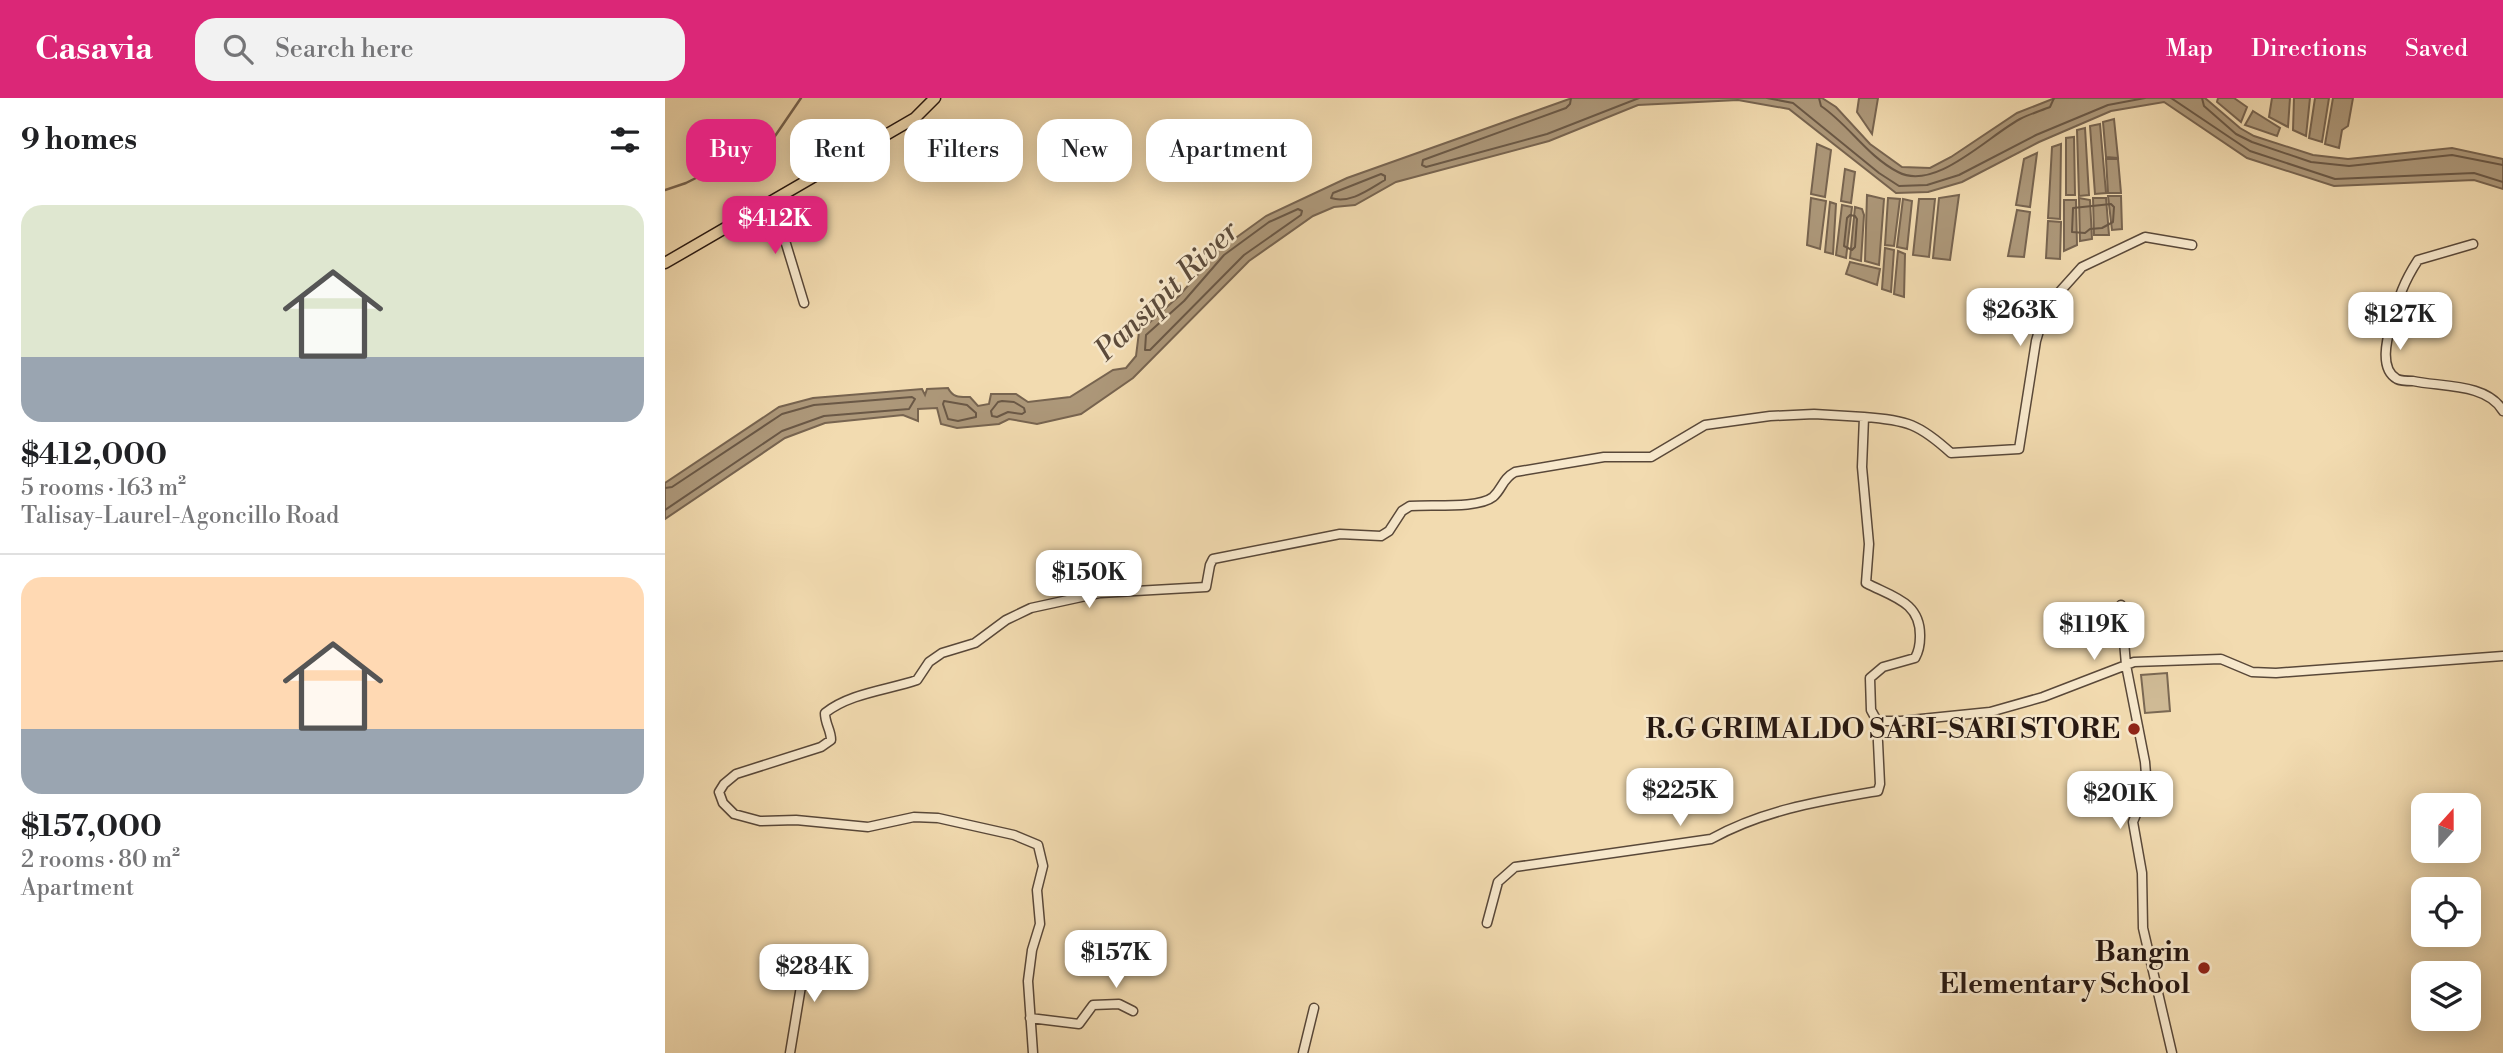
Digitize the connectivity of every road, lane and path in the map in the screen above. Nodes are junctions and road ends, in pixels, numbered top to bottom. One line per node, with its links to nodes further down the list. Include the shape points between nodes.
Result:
1 (935, 98): 2 (main road, via 915,118)
2 (773, 201): 5 (main road); 6 (street)
3 (2473, 244): 7 (street, via 2418,260 2403,283 2385,355 2388,369 2397,379 2471,390 2486,395)
4 (2192, 245): 8 (street, via 2145,237 2082,267 2046,307 2019,449 1951,453 1927,431 1895,419)
5 (665, 263)
6 (804, 303)
7 (2503, 411)
8 (1864, 416): 12 (street, via 1866,583 1910,605 1920,623 1920,650 1915,658 1883,667 1870,678 1871,710); 17 (street, via 1770,416 1705,425 1651,457 1604,457 1515,472 1492,498 1479,503 1410,506 1381,536 1340,534 1213,559 1206,587 1100,593 1031,608 975,643 941,653 917,680 834,706 825,713 831,740 821,747 736,774 724,784 719,793 723,803 734,814 760,821 868,827 915,817 938,818 1038,845 1043,866 1037,890 1040,924 1028,981)
9 (2121, 605): 11 (street)
10 (2503, 656): 11 (street, via 2276,673 2252,672 2221,659 2156,659)
11 (2126, 665): 12 (street, via 1990,712); 21 (street, via 2147,787 2133,822 2142,873 2143,928)
12 (1877, 721): 13 (street, via 1878,790 1787,808 1736,824 1711,839 1515,867 1498,882)
13 (1487, 923)
14 (807, 950): 18 (street)
15 (1314, 1008): 20 (street)
16 (1133, 1011): 17 (street, via 1118,1004 1093,1005 1079,1024)
17 (1030, 1018): 19 (street)
18 (790, 1053)
19 (1033, 1053)
20 (1303, 1053)
21 (2172, 1053)

